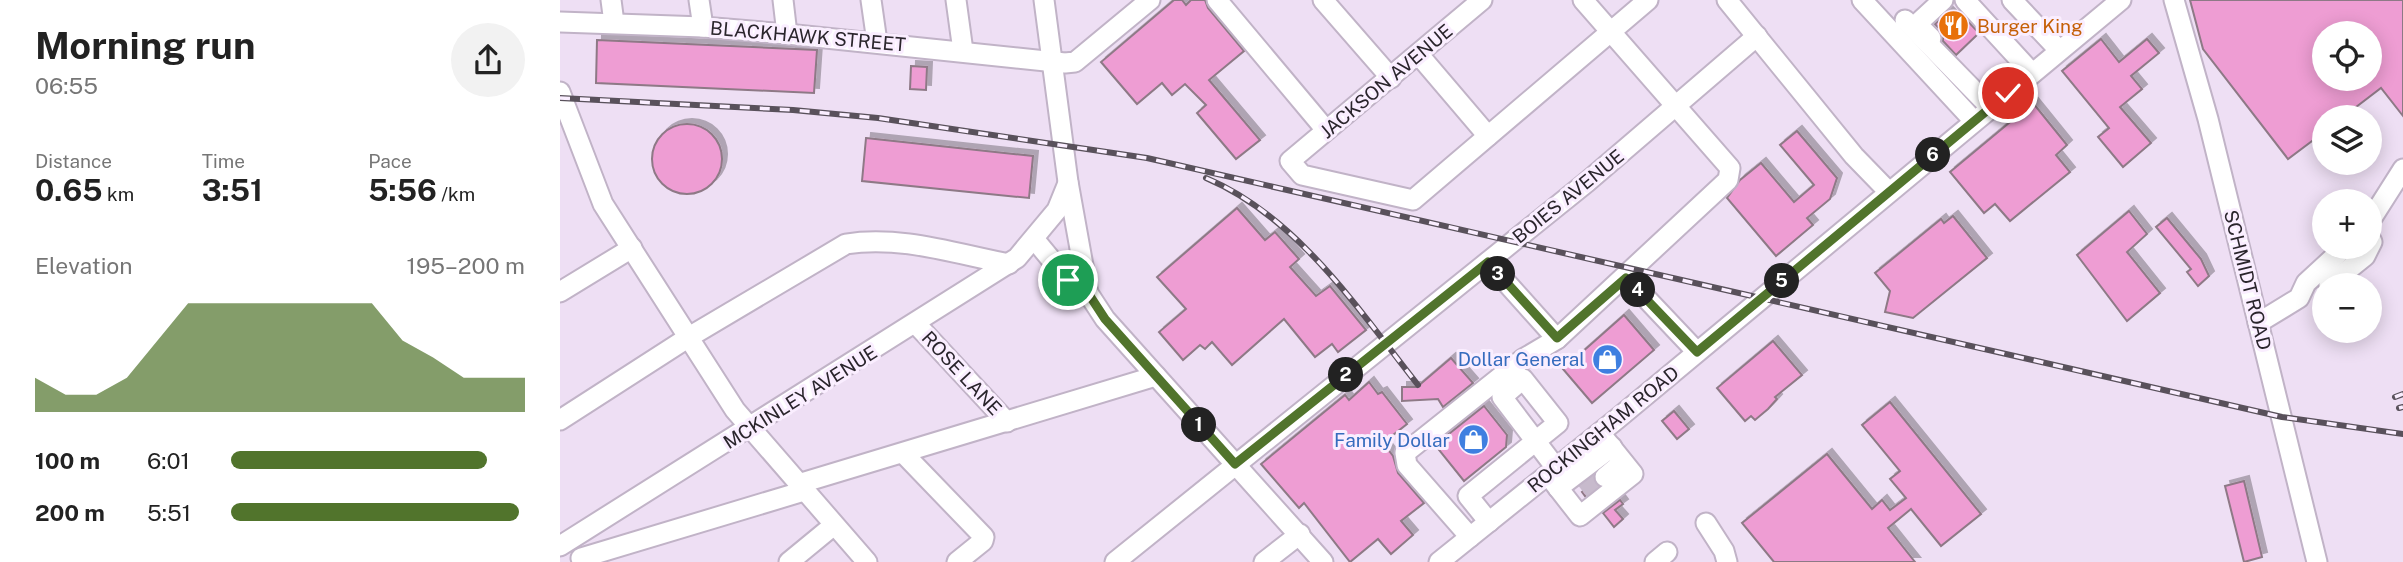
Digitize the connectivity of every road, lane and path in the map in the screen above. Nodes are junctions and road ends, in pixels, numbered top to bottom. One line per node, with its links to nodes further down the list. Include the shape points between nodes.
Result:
1 (611, 0): 22 (street)
2 (699, 0): 24 (street)
3 (783, 0): 26 (street)
4 (871, 0): 28 (street)
5 (956, 0): 30 (street)
6 (1044, 0): 32 (street)
7 (1150, 0): 32 (street, via 1075,62)
8 (1217, 0): 40 (street)
9 (1323, 0): 35 (street)
10 (1482, 0): 31 (street, JACKSON AVENUE)
11 (1583, 0): 25 (street)
12 (1648, 0): 25 (street)
13 (1727, 0): 27 (street)
14 (1862, 0): 23 (street)
15 (1927, 0): 23 (street)
16 (1943, 0): 33 (street, via 1917,24 1951,60)
17 (2012, 0): 29 (street)
18 (2121, 0): 29 (street, ROCKINGHAM ROAD)
19 (2174, 0): 58 (street, SCHMIDT ROAD)
20 (1964, 3): 34 (street)
21 (560, 22): 22 (street, BLACKHAWK STREET)
22 (614, 23): 24 (street, BLACKHAWK STREET)
23 (1898, 26): 33 (street); 39 (street)
24 (703, 27): 26 (street, BLACKHAWK STREET)
25 (1610, 32): 37 (street); 41 (street)
26 (787, 34): 28 (street, BLACKHAWK STREET)
27 (1757, 36): 37 (street, BOIES AVENUE); 44 (street)
28 (877, 42): 30 (street, BLACKHAWK STREET)
29 (2059, 50): 34 (street, ROCKINGHAM ROAD)
30 (963, 51): 32 (street, BLACKHAWK STREET)
31 (1419, 55): 35 (street, JACKSON AVENUE); 41 (street)
32 (1054, 63): 43 (street)
33 (1951, 69): 38 (street)
34 (2032, 73): 38 (street, ROCKINGHAM ROAD)
35 (1391, 78): 40 (street, JACKSON AVENUE)
36 (560, 92): 47 (street, via 603,204)
37 (1674, 107): 50 (street, BOIES AVENUE); 53 (street, via 1730,168 1728,180)
38 (1990, 107): 39 (street, ROCKINGHAM ROAD)
39 (1974, 121): 44 (street, ROCKINGHAM ROAD)
40 (1326, 130): 41 (street, JACKSON AVENUE, via 1290,161 1302,176 1408,201)
41 (1488, 136)
42 (2403, 169): 45 (street)
43 (1068, 182): 46 (street, MCKINLEY AVENUE, via 1057,210); 55 (street)
44 (1888, 191): 62 (street, ROCKINGHAM ROAD)
45 (2382, 202)
46 (1035, 240): 51 (street, MCKINLEY AVENUE); 55 (street, via 1068,280)
47 (632, 248): 54 (street); 60 (street)
48 (2329, 259): 57 (street)
49 (2361, 259): 52 (street)
50 (1488, 262): 61 (street); 69 (street, BOIES AVENUE)
51 (1009, 264): 59 (street, MCKINLEY AVENUE); 60 (street, via 893,242 846,244)
52 (2344, 273)
53 (1626, 278): 61 (street); 62 (street)
54 (560, 292)
55 (1088, 293): 63 (street)
56 (2312, 295): 57 (street)
57 (2298, 298): 58 (street)
58 (2258, 323): 88 (street, SCHMIDT ROAD)
59 (916, 324): 65 (street, ROSE LANE); 66 (street, MCKINLEY AVENUE)
60 (689, 337): 64 (street); 66 (street)
61 (1557, 338): 78 (street, via 1523,359 1405,453 1407,465)
62 (1697, 352): 67 (street, ROCKINGHAM ROAD)
63 (1156, 376): 65 (street); 69 (street)
64 (560, 420)
65 (1007, 422): 68 (street)
66 (750, 428): 72 (street); 77 (street, MCKINLEY AVENUE)
67 (1612, 447): 70 (street); 71 (street, ROCKINGHAM ROAD); 71 (street, via 1633,474 1580,516)
68 (903, 453): 72 (street); 82 (street, via 984,537)
69 (1235, 464): 76 (street); 83 (street, BOIES AVENUE)
70 (1605, 477)
71 (1563, 486): 73 (street, ROCKINGHAM ROAD); 73 (street, via 1536,440 1468,496)
72 (801, 488): 75 (street); 79 (street)
73 (1489, 522): 78 (street, ROCKINGHAM ROAD)
74 (1706, 523): 87 (street)
75 (834, 525): 80 (street); 81 (street)
76 (1300, 534): 84 (street); 85 (street)
77 (562, 541): 79 (street)
78 (1465, 549): 86 (street, ROCKINGHAM ROAD)
79 (583, 560)
80 (789, 562)
81 (867, 562)
82 (957, 562)
83 (1115, 562)
84 (1264, 562)
85 (1322, 562)
86 (1439, 562)
87 (1727, 562)
88 (2317, 562)

